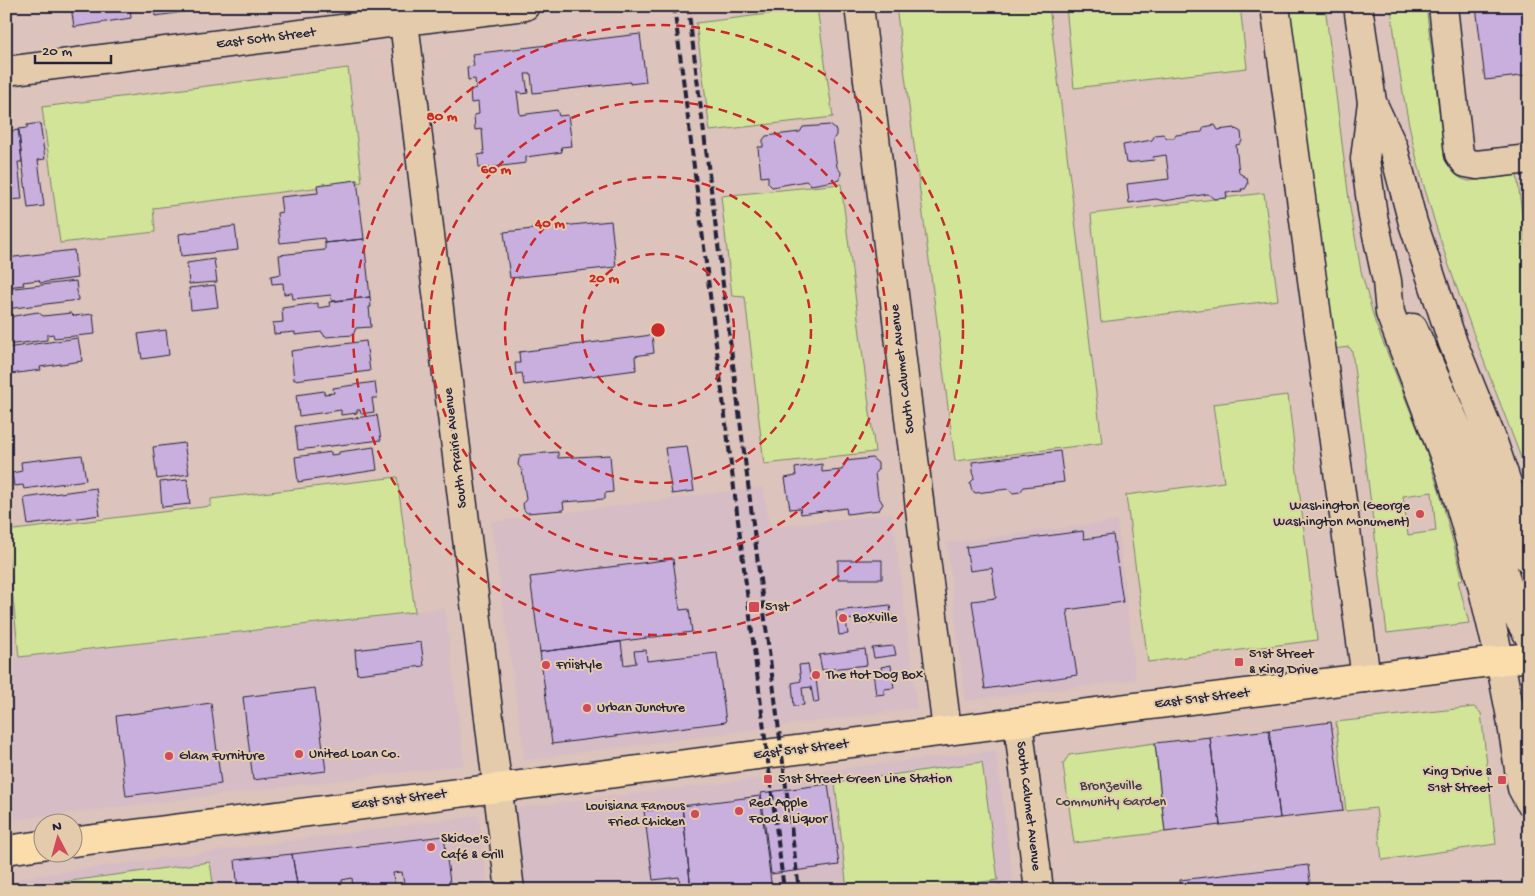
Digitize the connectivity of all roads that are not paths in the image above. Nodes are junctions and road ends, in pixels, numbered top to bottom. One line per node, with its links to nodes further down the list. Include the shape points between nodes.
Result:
1 (525, 6): 6 (street, East 50th Street)
2 (859, 6): 17 (street, South Calumet Avenue)
3 (1275, 6): 15 (street)
4 (1358, 6): 8 (street)
5 (1443, 6): 9 (street, via 1460,154 1466,164 1477,165)
6 (403, 14): 7 (street, East 50th Street); 18 (street, South Prairie Avenue)
7 (6, 71)
8 (1372, 102): 10 (street, via 1365,159); 11 (street, via 1393,147 1412,223 1453,343 1495,447)
9 (1529, 159)
10 (1387, 281): 12 (street, via 1400,298 1467,450 1514,611); 14 (street, via 1390,313 1450,471)
11 (1529, 559)
12 (1529, 636)
13 (1529, 657): 14 (main road, East 51st Street)
14 (1500, 661): 15 (main road, East 51st Street); 19 (street, via 1522,788)
15 (1366, 678): 16 (main road, East 51st Street)
16 (1018, 722): 17 (main road, East 51st Street); 24 (street, South Calumet Avenue)
17 (947, 731): 18 (main road, East 51st Street)
18 (497, 788): 20 (main road, East 51st Street); 23 (street, South Prairie Avenue)
19 (1529, 801)
20 (82, 841)
21 (32, 846): 22 (main road)
22 (6, 850)
23 (510, 890)
24 (1039, 890)

